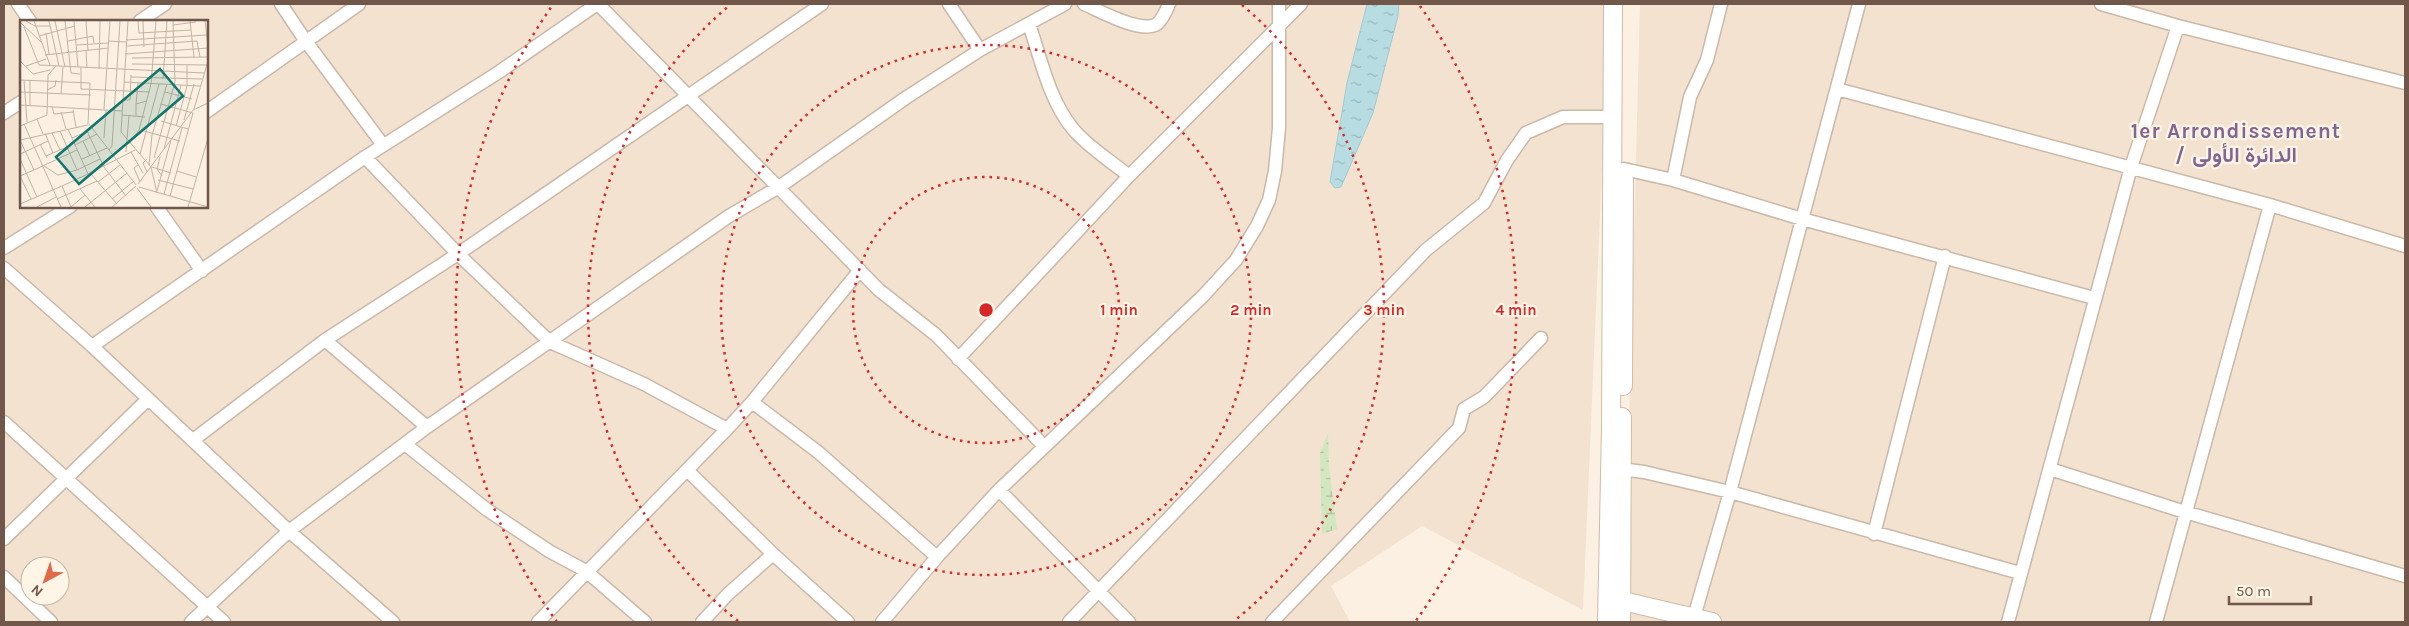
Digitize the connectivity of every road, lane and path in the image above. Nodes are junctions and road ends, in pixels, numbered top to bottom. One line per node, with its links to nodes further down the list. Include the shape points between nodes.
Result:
1 (18, 4): 19 (street)
2 (165, 4): 20 (street)
3 (281, 4): 24 (street)
4 (359, 4): 24 (street)
5 (598, 4): 28 (street); 33 (street)
6 (822, 4): 28 (street)
7 (949, 4): 25 (street)
8 (1066, 4): 22 (street)
9 (1084, 4): 10 (street, via 1148,28 1161,20)
10 (1169, 4)
11 (1279, 4): 21 (street)
12 (1301, 4): 21 (street)
13 (1613, 4): 32 (street)
14 (1625, 4): 36 (street)
15 (1721, 4): 38 (street, via 1707,60 1690,97)
16 (1860, 4): 27 (street)
17 (2101, 4): 18 (street)
18 (2138, 9): 23 (street)
19 (29, 20)
20 (141, 20)
21 (1280, 22): 37 (street); 64 (street, via 1279,128 1268,200 1257,226 1236,260 1203,296)
22 (1029, 24): 25 (street); 37 (street, via 1063,116 1075,132)
23 (2178, 26): 26 (street); 35 (street)
24 (305, 40): 30 (street); 33 (street)
25 (980, 50): 39 (street)
26 (2405, 84)
27 (1837, 88): 35 (street); 43 (street)
28 (689, 97): 39 (street); 46 (street)
29 (20, 103): 31 (street)
30 (208, 111)
31 (4, 113)
32 (1613, 117): 65 (street, via 1611,428); 81 (street, via 1563,117 1526,133 1484,203 1426,250)
33 (383, 146): 34 (street)
34 (365, 157): 46 (street); 50 (street)
35 (2131, 167): 40 (street); 51 (street)
36 (1624, 169): 38 (street); 65 (street)
37 (1129, 176): 56 (street)
38 (1673, 180): 43 (street)
39 (779, 187): 49 (street); 54 (street, via 729,216)
40 (2270, 205): 44 (street); 71 (street)
41 (68, 208): 45 (street)
42 (157, 208): 50 (street)
43 (1802, 219): 47 (street); 70 (street)
44 (2405, 246)
45 (4, 248)
46 (458, 254): 53 (street); 54 (street)
47 (1945, 256): 51 (street); 73 (street)
48 (4, 268): 55 (street)
49 (860, 270): 56 (street, via 879,290 936,334); 58 (street)
50 (202, 271): 55 (street)
51 (2094, 298): 66 (street)
52 (1542, 338): 96 (street, via 1484,397 1464,409 1459,428)
53 (325, 340): 60 (street); 62 (street)
54 (550, 342): 60 (street); 61 (street, via 644,384 701,413)
55 (92, 346): 57 (street)
56 (958, 359): 64 (street)
57 (147, 400): 62 (street); 68 (street)
58 (752, 402): 61 (street); 76 (street, via 818,452)
59 (4, 422): 68 (street)
60 (427, 427): 63 (street)
61 (726, 430): 67 (street)
62 (193, 440): 72 (street)
63 (405, 444): 72 (street); 77 (street, via 479,504 549,551)
64 (1044, 446): 69 (street)
65 (1615, 468): 70 (street); 82 (street); 97 (street)
66 (2050, 469): 71 (street); 78 (street)
67 (687, 470): 75 (street); 77 (street)
68 (66, 479): 74 (street); 83 (street)
69 (999, 490): 76 (street); 81 (street)
70 (1730, 492): 73 (street); 84 (street)
71 (2185, 512): 79 (street); 101 (street)
72 (289, 531): 83 (street); 88 (street)
73 (1874, 534): 78 (street)
74 (4, 539)
75 (773, 554): 91 (street); 92 (street)
76 (937, 557): 93 (street)
77 (586, 571): 89 (street); 90 (street)
78 (2020, 573): 100 (street)
79 (2405, 576)
80 (4, 577): 85 (street)
81 (1099, 592): 94 (street); 95 (street)
82 (1623, 601): 84 (street); 98 (street)
83 (208, 607): 86 (street); 87 (street)
84 (1694, 617): 99 (street)
85 (51, 622)
86 (191, 622)
87 (224, 622)
88 (393, 622)
89 (538, 622)
90 (645, 622)
91 (702, 622)
92 (848, 622)
93 (882, 622)
94 (1070, 622)
95 (1129, 622)
96 (1272, 622)
97 (1607, 622)
98 (1621, 622)
99 (1712, 622)
100 (2008, 622)
101 (2156, 622)

